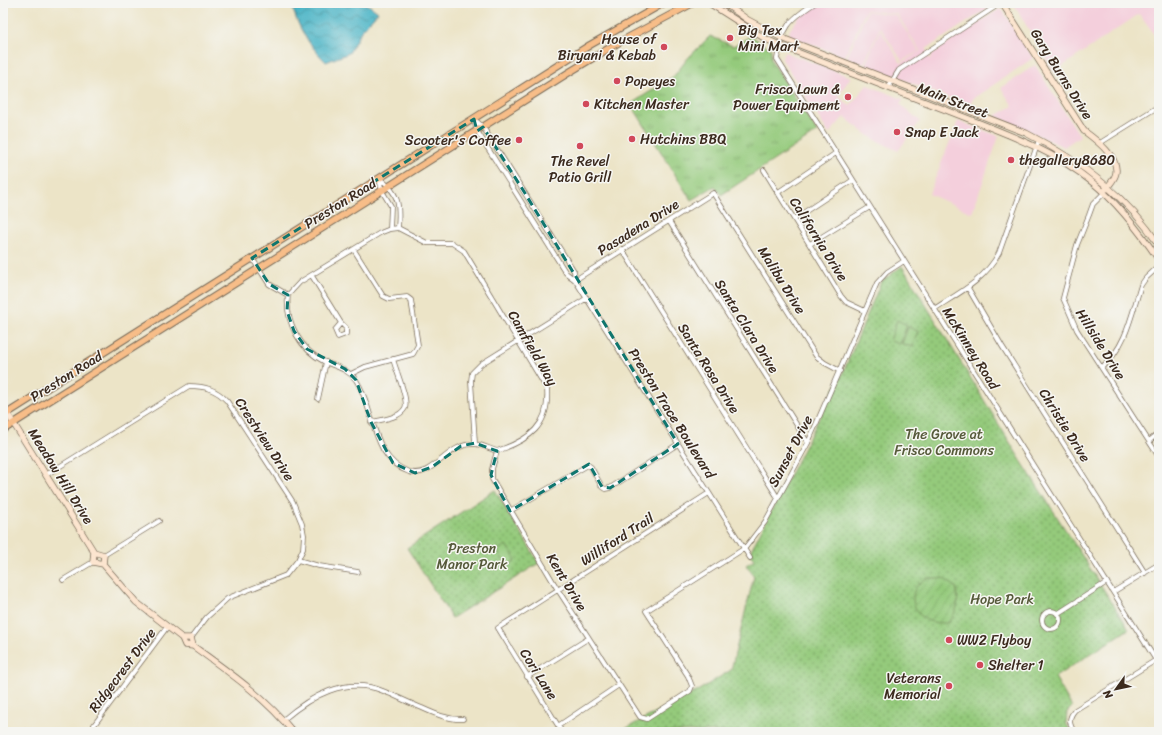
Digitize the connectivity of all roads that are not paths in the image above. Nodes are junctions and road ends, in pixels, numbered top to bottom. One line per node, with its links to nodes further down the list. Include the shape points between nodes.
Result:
1 (664, 3): 9 (main road, Preston Road)
2 (693, 3): 10 (main road, Preston Road)
3 (709, 3): 8 (main road, Main Street, via 764,38)
4 (815, 3): 7 (street, McKinney Road, via 794,16)
5 (1002, 3): 11 (street, via 899,70); 18 (main road, Gary Burns Drive, via 1084,131)
6 (726, 4): 7 (main road, Main Street)
7 (782, 38): 8 (street, McKinney Road); 11 (main road, Main Street)
8 (779, 44): 12 (main road, Main Street); 20 (street, McKinney Road, via 777,59)
9 (562, 63): 10 (main road); 14 (main road, Preston Road)
10 (568, 73): 15 (main road, Preston Road)
11 (892, 80): 12 (street); 17 (main road, Main Street)
12 (888, 88): 19 (main road, Main Street)
13 (1159, 106): 18 (street)
14 (474, 119): 15 (street, Preston Trace Boulevard); 16 (street, Preston Trace Boulevard); 22 (main road, Preston Road)
15 (483, 127): 16 (main road, Preston Road); 26 (street, Preston Trace Boulevard)
16 (477, 130): 24 (main road, Preston Road); 31 (street, Preston Trace Boulevard)
17 (1039, 140): 19 (street); 25 (main road, Main Street, via 1072,158)
18 (1100, 143): 25 (main road, Gary Burns Drive, via 1116,167 1116,175)
19 (1036, 147): 30 (main road, Main Street, via 1066,163); 48 (street, via 999,253 986,273)
20 (836, 153): 23 (street, McKinney Road); 28 (street)
21 (764, 170): 28 (street, California Drive)
22 (379, 178): 24 (street); 27 (street); 41 (main road, Preston Road)
23 (853, 180): 32 (street, McKinney Road); 33 (street)
24 (389, 186): 27 (main road, Preston Road); 35 (street, via 399,206)
25 (1108, 187): 30 (main road, Gary Burns Drive); 38 (main road, Main Street, via 1132,210)
26 (523, 190): 31 (street); 47 (street, Preston Trace Boulevard, via 574,271)
27 (382, 191): 36 (street, via 391,206); 45 (main road, Preston Road)
28 (777, 192): 33 (street, California Drive)
29 (713, 193): 34 (street, Pasadena Drive); 58 (street, Malibu Drive, via 816,356)
30 (1104, 193): 42 (main road, Main Street, via 1145,239); 57 (street, Hillside Drive, via 1093,204 1077,245 1063,298 1077,330)
31 (518, 194): 47 (street, Preston Trace Boulevard, via 566,273)
32 (870, 207): 37 (street); 43 (street, McKinney Road)
33 (794, 219): 37 (street, California Drive)
34 (669, 221): 39 (street, Pasadena Drive); 68 (street, Santa Clara Drive)
35 (398, 228): 36 (street); 54 (street, Camfield Way, via 427,243 452,243 464,251)
36 (390, 229): 40 (street)
37 (810, 244): 52 (street, California Drive, via 841,296 846,302)
38 (1159, 246)
39 (622, 249): 47 (street, Pasadena Drive); 74 (street, Santa Rosa Drive)
40 (354, 250): 46 (street); 55 (street, via 383,296 389,299 407,297 411,300 418,348 413,354)
41 (252, 258): 45 (street); 61 (main road, Preston Road)
42 (1159, 260)
43 (904, 261): 51 (street, McKinney Road); 52 (street, Sunset Drive, via 880,280)
44 (1159, 266): 57 (street, via 1141,285 1122,342)
45 (259, 269): 49 (street, via 269,284); 63 (main road, Preston Road)
46 (312, 276): 49 (street, via 300,282); 53 (street)
47 (575, 280): 50 (street, Preston Trace Boulevard)
48 (968, 288): 51 (street); 86 (street, Christie Drive)
49 (288, 295): 56 (street, via 287,311 294,331 313,355)
50 (587, 298): 54 (street); 69 (street, Preston Trace Boulevard)
51 (934, 309): 88 (street, McKinney Road)
52 (865, 311): 58 (street, Sunset Drive)
53 (341, 323)
54 (518, 341): 67 (street, via 481,364 472,373); 70 (street, Camfield Way, via 547,389 547,410 534,431 518,442)
55 (393, 359): 59 (street, via 365,366); 62 (street, via 405,407 391,418)
56 (326, 362): 59 (street); 60 (street)
57 (1102, 367): 66 (street, Hillside Drive)
58 (840, 371): 68 (street, Sunset Drive)
59 (351, 374): 62 (street, via 358,385)
60 (318, 399)
61 (5, 414): 63 (main road, Meadow Hill Drive)
62 (371, 422): 67 (street, via 389,458 398,467 410,472 426,470 453,449)
63 (13, 424): 64 (main road, Preston Road); 72 (main road, Meadow Hill Drive)
64 (3, 430)
65 (1159, 433): 66 (street)
66 (1149, 441): 71 (street, Hillside Drive)
67 (475, 443): 70 (street)
68 (808, 443): 74 (street, Sunset Drive)
69 (678, 444): 73 (street, Preston Trace Boulevard); 75 (street, via 610,488 602,487 588,465)
70 (497, 451): 75 (street, Kent Drive, via 491,475)
71 (1159, 457)
72 (46, 475): 78 (main road, Meadow Hill Drive); 81 (street, Crestview Drive, via 178,392 189,386 206,387 222,395 228,402 293,502 304,535 303,549)
73 (709, 493): 77 (street, Preston Trace Boulevard); 89 (street, Williford Trail)
74 (778, 498): 77 (street, Sunset Drive, via 765,522)
75 (510, 511): 89 (street, Kent Drive)
76 (159, 521): 79 (street)
77 (744, 548): 80 (street, Preston Trace Boulevard); 102 (street, Sunset Drive, via 646,611 692,686 690,691)
78 (94, 552): 79 (main road); 82 (main road)
79 (104, 555): 83 (main road)
80 (750, 558)
81 (298, 560): 85 (street); 95 (street, Crestview Drive, via 286,575 228,598 207,617)
82 (93, 562): 83 (main road); 87 (street)
83 (102, 564): 92 (main road, via 136,602)
84 (1159, 564): 86 (street)
85 (358, 572)
86 (1145, 573): 90 (street)
87 (64, 580)
88 (1106, 582): 90 (street, McKinney Road); 91 (street)
89 (558, 590): 93 (street, Williford Trail); 96 (street, Kent Drive)
90 (1113, 592): 98 (street, McKinney Road)
91 (1057, 614): 91 (street, via 1059,620 1055,628 1049,629 1043,625 1045,613 1052,611)
92 (167, 627): 94 (main road); 105 (street, Ridgecrest Drive)
93 (498, 628): 100 (street, Cori Lane)
94 (182, 638): 95 (main road); 97 (main road, via 185,646)
95 (191, 638): 97 (main road)
96 (589, 638): 100 (street); 101 (street, Kent Drive)
97 (193, 646): 104 (main road, via 257,694)
98 (1156, 660): 99 (street, McKinney Road); 109 (street, via 1075,710 1070,716)
99 (1159, 666)
100 (527, 677): 106 (street, Cori Lane)
101 (619, 685): 102 (street, Kent Drive, via 640,717); 106 (street)
102 (644, 718)
103 (463, 719): 104 (street, via 433,714 382,690 349,686 328,690 299,706)
104 (283, 720): 107 (main road)
105 (94, 725)
106 (558, 726): 108 (street, Cori Lane)
107 (293, 732)
108 (562, 732)
109 (1074, 732)

